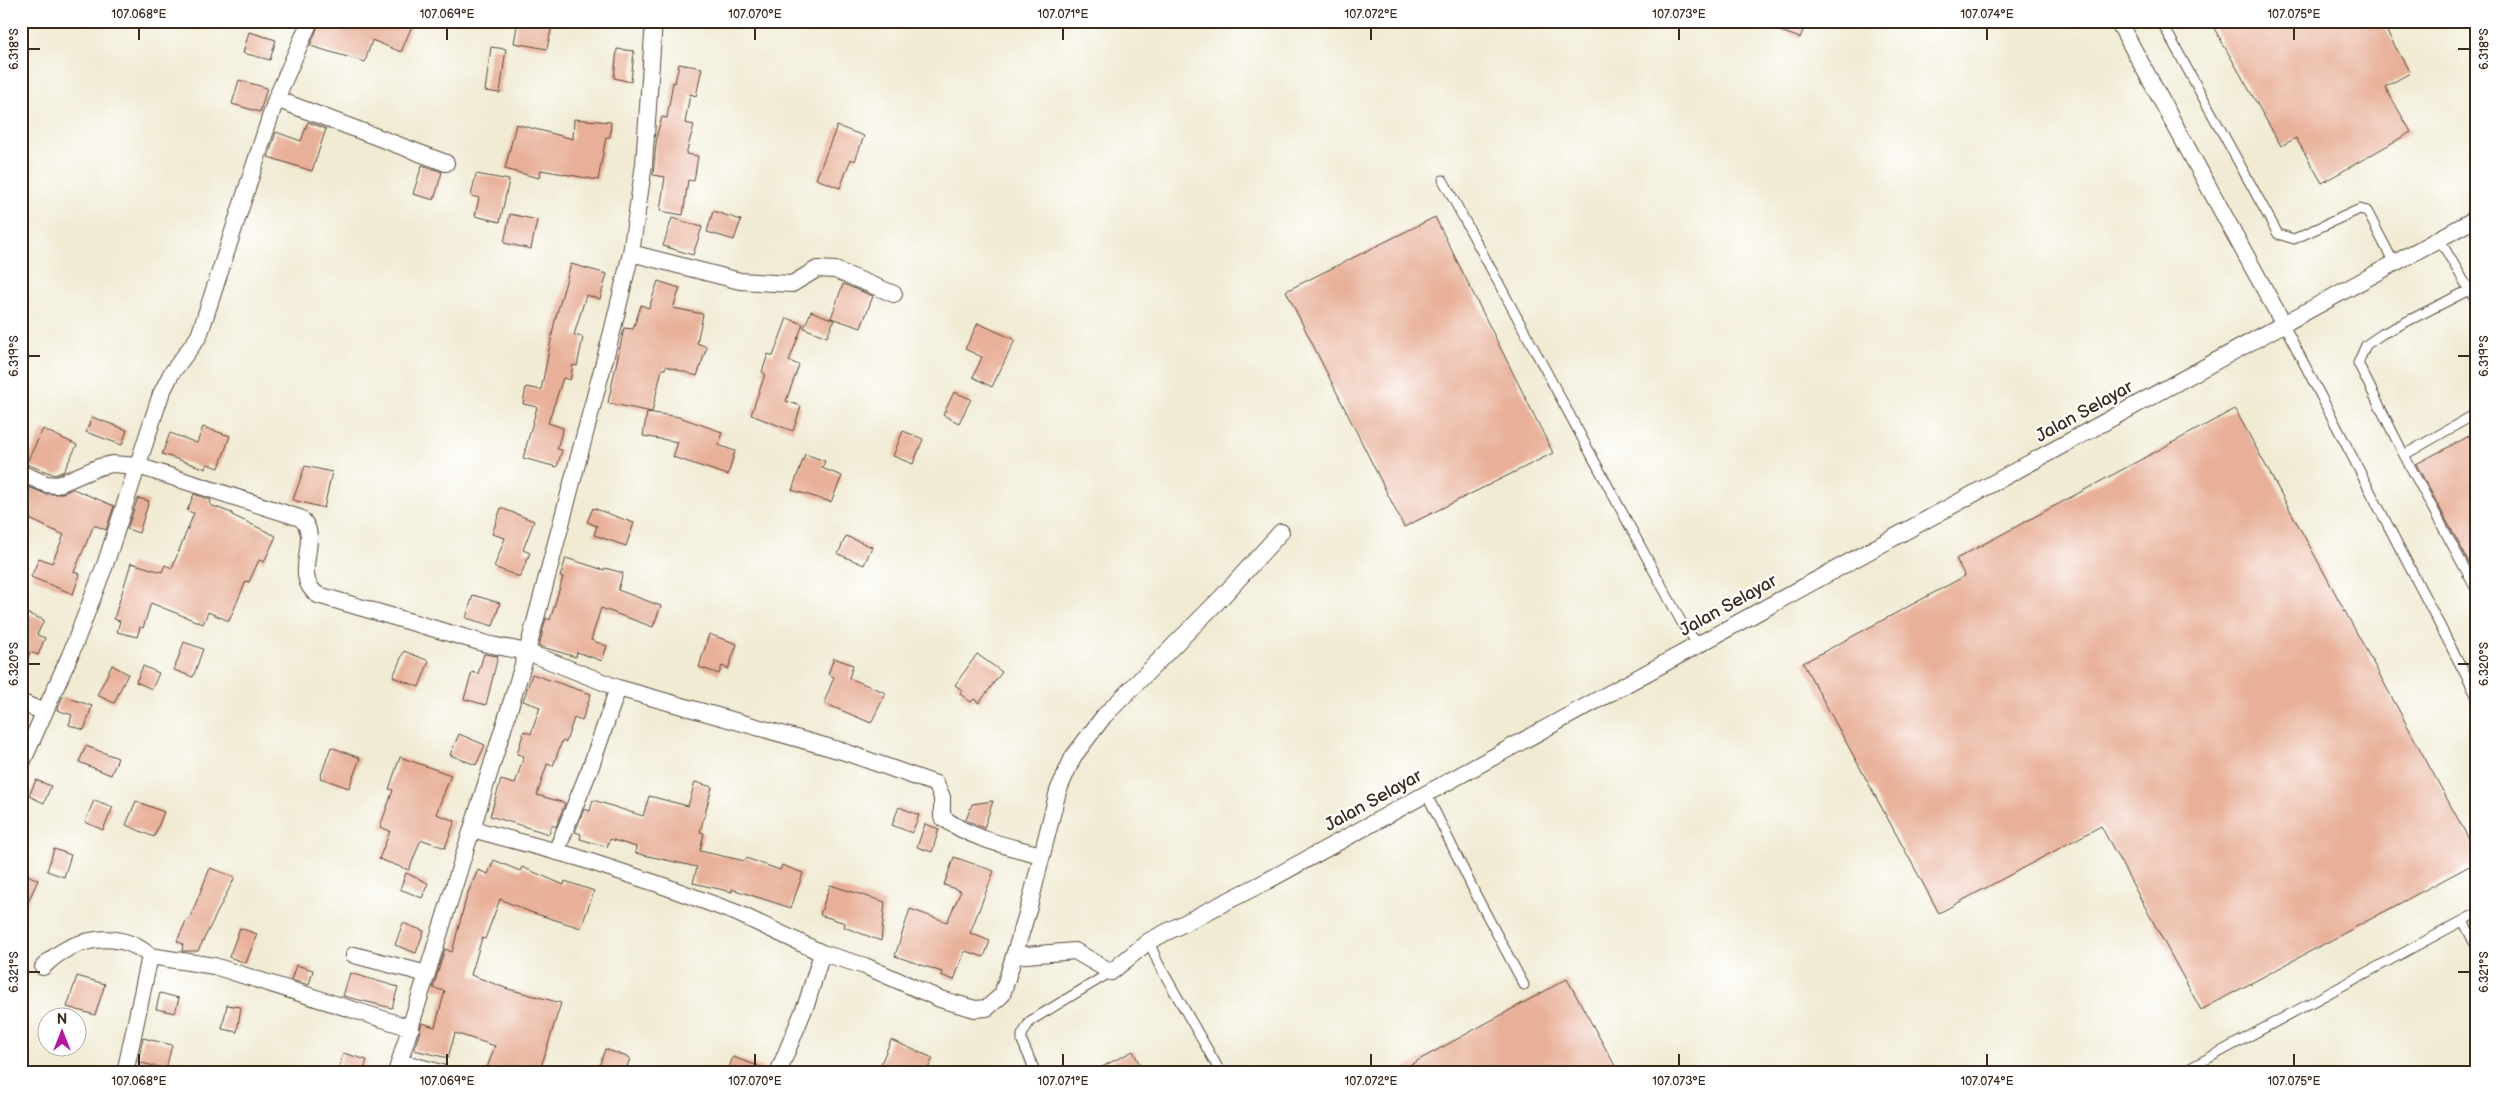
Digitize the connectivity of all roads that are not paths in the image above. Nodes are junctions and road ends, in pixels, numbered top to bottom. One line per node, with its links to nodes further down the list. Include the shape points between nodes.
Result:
1 (310, 21): 5 (street)
2 (654, 21): 10 (street, via 644,164)
3 (2118, 21): 15 (street)
4 (2161, 21): 11 (lane, via 2278,234 2294,239 2360,209 2367,211)
5 (276, 99): 6 (street); 18 (street, via 200,336 171,374 161,394)
6 (446, 163)
7 (1443, 180): 22 (lane, via 1683,624)
8 (2477, 218): 9 (street, Jalan Selayar)
9 (2439, 239): 11 (street, Jalan Selayar); 12 (lane)
10 (631, 253): 13 (street, via 740,281 792,284 817,269 835,270); 23 (street)
11 (2394, 263): 15 (street, Jalan Selayar)
12 (2473, 288): 14 (lane); 17 (lane, via 2382,334 2366,345 2359,355 2358,363)
13 (894, 294)
14 (2477, 303)
15 (2284, 325): 22 (street, Jalan Selayar); 25 (lane)
16 (2477, 413): 17 (lane)
17 (2404, 455): 21 (lane)
18 (138, 466): 19 (street, via 112,464 99,467 57,485 46,484); 23 (street, via 300,518 308,532 305,578 311,590 318,595 487,644); 27 (street, via 71,654)
19 (21, 473)
20 (1281, 532): 32 (street, via 1222,597 1104,716 1082,744 1058,791)
21 (2477, 591)
22 (1698, 644): 29 (street, Jalan Selayar)
23 (527, 652): 24 (street); 30 (street)
24 (618, 688): 31 (street); 32 (street, via 842,751 936,784 942,796 942,818 974,836)
25 (2477, 697)
26 (21, 702): 27 (street)
27 (43, 712): 28 (street)
28 (21, 765)
29 (1426, 793): 35 (street, Jalan Selayar, via 1267,882); 44 (lane)
30 (472, 828): 31 (street); 43 (street)
31 (556, 852): 37 (street, via 661,885)
32 (1041, 855): 40 (street)
33 (2477, 913): 34 (lane)
34 (2462, 920): 36 (lane); 52 (lane)
35 (1149, 941): 42 (street, Jalan Selayar); 51 (lane, via 1158,963)
36 (2477, 948)
37 (822, 952): 40 (street, via 865,966 940,999 975,1009 987,1008 1002,995); 49 (street, via 807,1002)
38 (354, 955): 43 (street)
39 (150, 956): 41 (street, via 132,943 99,939 71,946); 45 (street, via 214,966); 47 (street)
40 (1014, 956): 42 (street, via 1074,951)
41 (43, 967)
42 (1111, 972): 50 (lane, Jalan Selayar, via 1030,1021 1022,1035 1023,1048)
43 (427, 974): 45 (street)
44 (1524, 986)
45 (411, 1028): 46 (street)
46 (398, 1067): 48 (street)
47 (125, 1073)
48 (441, 1073)
49 (778, 1073)
50 (1036, 1073)
51 (1221, 1073)
52 (2181, 1073)

